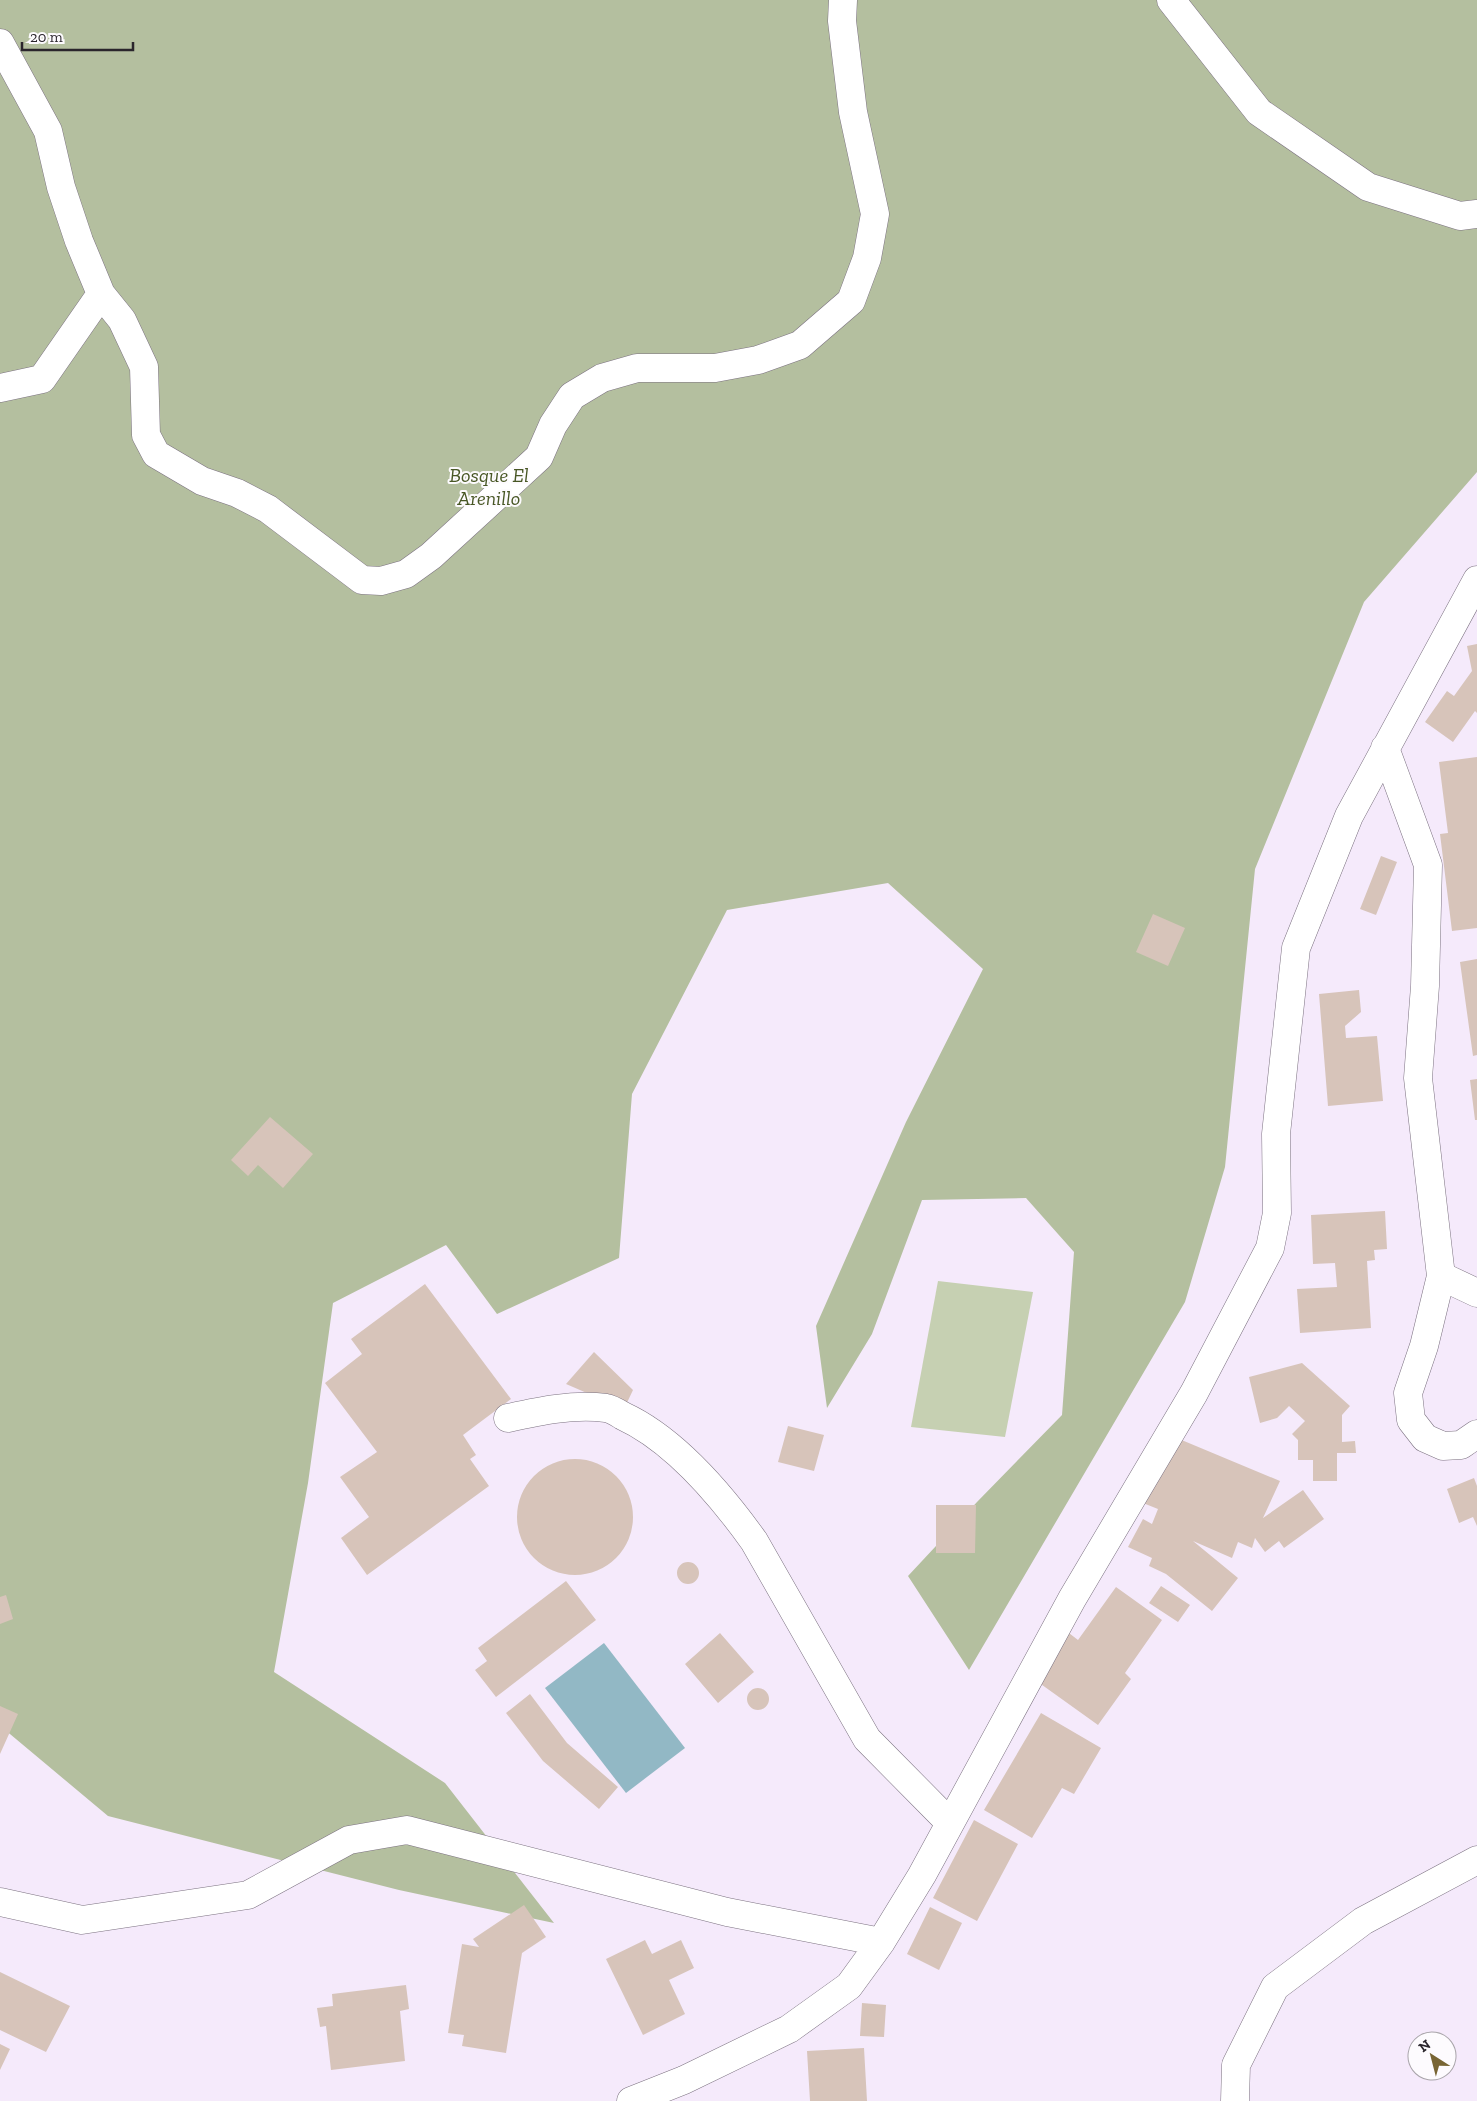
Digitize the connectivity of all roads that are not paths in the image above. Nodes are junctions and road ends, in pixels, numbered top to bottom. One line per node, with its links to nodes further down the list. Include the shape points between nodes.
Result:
1 (843, 0): 5 (street, via 842,21 853,112 875,214 867,258 851,300 800,345 758,360 714,368 637,368 602,378 572,396 553,425 539,457 406,574 382,581 362,580 268,509 202,481 156,454 146,436 144,367 122,320)
2 (1171, 0): 4 (street, via 1259,112 1368,187 1460,216)
3 (0, 43): 5 (street, via 48,131 78,241)
4 (1477, 214)
5 (101, 294): 6 (street, via 42,379)
6 (0, 388)
7 (1477, 580): 8 (street)
8 (1385, 748): 9 (street, via 1428,864 1425,986 1418,1078); 13 (street, via 1349,816 1296,948 1276,1134 1277,1213 1270,1248 1194,1393 1072,1599)
9 (1441, 1276): 10 (street); 12 (street, via 1424,1346 1408,1393 1411,1420 1425,1438 1443,1446 1461,1445)
10 (1477, 1293)
11 (508, 1418): 13 (street, via 558,1407 608,1408 638,1422 667,1443 734,1513 754,1541 866,1739)
12 (1477, 1434)
13 (950, 1822): 16 (street)
14 (1477, 1860): 18 (street, via 1362,1921 1275,1987 1236,2065)
15 (0, 1902): 16 (street, via 82,1920 248,1894 350,1840 407,1830 727,1912)
16 (881, 1942): 17 (street, via 849,1986 789,2029 684,2080)
17 (631, 2101)
18 (1235, 2101)

